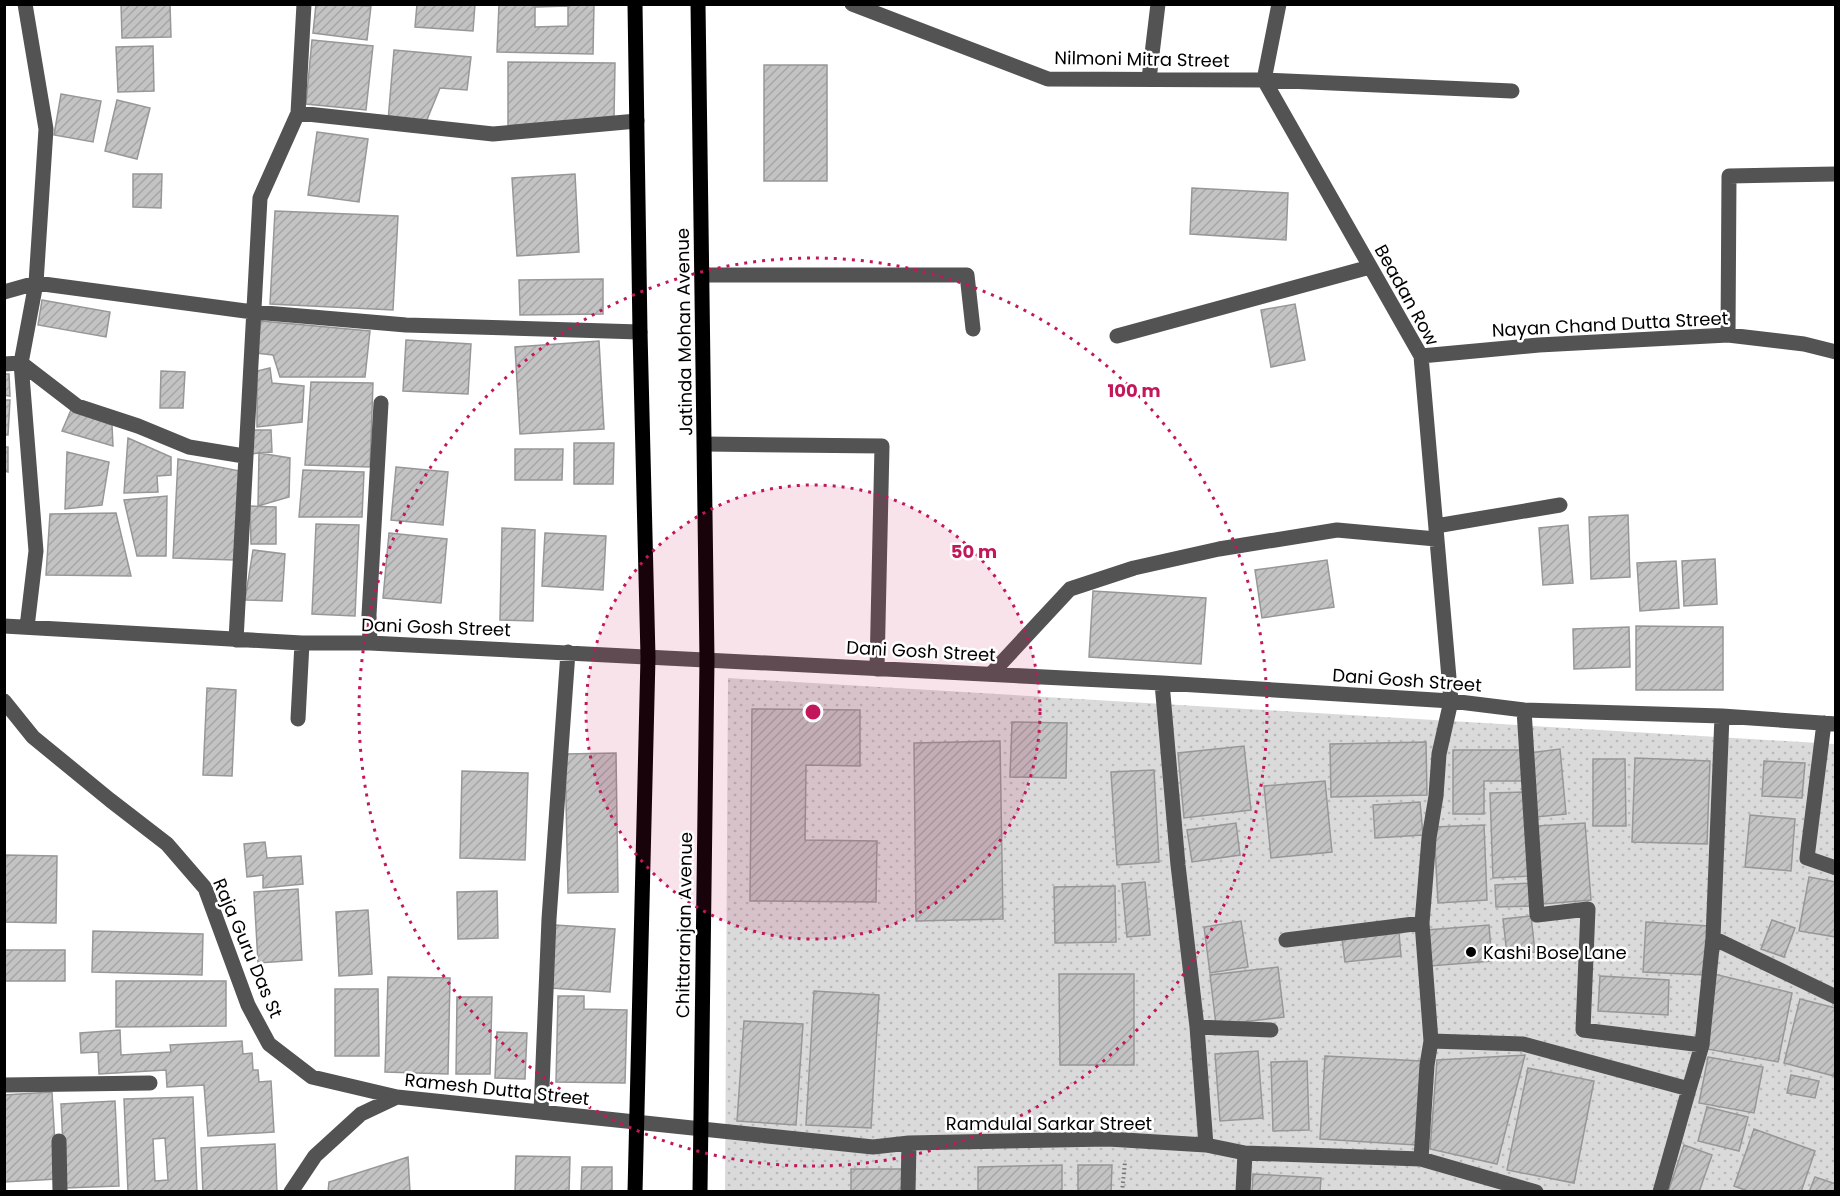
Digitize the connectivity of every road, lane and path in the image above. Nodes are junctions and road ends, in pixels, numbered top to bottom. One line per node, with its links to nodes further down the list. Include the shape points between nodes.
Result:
1 (25, 4): 16 (street, via 46,129)
2 (304, 4): 11 (street)
3 (635, 4): 12 (main road)
4 (699, 4): 15 (main road, Jatinda Mohan Avenue)
5 (852, 4): 8 (street, Nilmoni Mitra Street, via 1048,79)
6 (1158, 4): 8 (street)
7 (1279, 4): 9 (street)
8 (1149, 79): 9 (street, Nilmoni Mitra Street)
9 (1264, 80): 10 (street, Nilmoni Mitra Street); 14 (street, Beadan Row)
10 (1512, 91)
11 (297, 113): 12 (street, via 493,135); 18 (street, via 260,198)
12 (637, 121): 20 (main road)
13 (1836, 174): 21 (street, via 1729,176)
14 (1370, 267): 22 (street); 24 (street, Beadan Row)
15 (702, 275): 19 (street, via 967,275); 28 (main road, Jatinda Mohan Avenue)
16 (36, 283): 17 (street); 18 (street); 25 (street)
17 (4, 292)
18 (253, 312): 20 (street, via 406,325); 29 (street)
19 (973, 329)
20 (640, 332): 38 (main road)
21 (1728, 335): 23 (street, Nayan Chand Dutta Street); 24 (street, Nayan Chand Dutta Street)
22 (1117, 336)
23 (1836, 352)
24 (1421, 356): 31 (street, Beadan Row)
25 (21, 363): 26 (street); 29 (street, via 77,406 189,447); 33 (street, via 36,551)
26 (4, 364)
27 (381, 403): 36 (street)
28 (705, 444): 39 (main road, Jatinda Mohan Avenue); 40 (street, via 882,446)
29 (244, 456): 34 (street)
30 (1560, 505): 31 (street)
31 (1436, 532): 41 (street, via 1337,530 1219,549 1134,568 1070,589); 44 (street, Beadan Row)
32 (4, 626): 33 (street, Dani Gosh Street)
33 (27, 627): 34 (street, Dani Gosh Street)
34 (236, 640): 35 (street, Dani Gosh Street)
35 (302, 643): 36 (street, Dani Gosh Street); 47 (street)
36 (370, 643): 37 (street, Dani Gosh Street)
37 (568, 652): 38 (street, Dani Gosh Street); 62 (street, via 549,919)
38 (648, 657): 39 (street, Dani Gosh Street); 63 (main road)
39 (707, 660): 40 (street, Dani Gosh Street); 64 (main road, Chittaranjan Avenue)
40 (876, 669): 41 (street, Dani Gosh Street)
41 (991, 674): 42 (street, Dani Gosh Street)
42 (1162, 683): 44 (street, Dani Gosh Street); 54 (street)
43 (4, 701): 61 (street, Raja Guru Das St, via 33,737 167,844 206,888 248,1005 269,1044 312,1077)
44 (1451, 701): 45 (street, Dani Gosh Street); 50 (street, Beadan Row, via 1439,753)
45 (1524, 710): 46 (street, Dani Gosh Street); 57 (street, via 1537,915 1588,909 1583,1030)
46 (1722, 716): 48 (street, Dani Gosh Street); 51 (street)
47 (298, 719)
48 (1830, 723): 49 (street, via 1807,858)
49 (1836, 868)
50 (1422, 923): 52 (street); 56 (street, Beadan Row)
51 (1713, 938): 53 (street); 57 (street)
52 (1286, 940)
53 (1836, 997)
54 (1197, 1027): 55 (street); 67 (street)
55 (1271, 1030)
56 (1431, 1041): 60 (street, via 1523,1044); 69 (street, Beadan Row)
57 (1702, 1045): 60 (street)
58 (150, 1083): 59 (street)
59 (4, 1085)
60 (1689, 1089): 77 (street)
61 (397, 1098): 62 (street, Ramesh Dutta Street); 71 (street, Ramesh Dutta Street, via 361,1114 315,1156)
62 (542, 1112): 63 (street, Ramesh Dutta Street)
63 (636, 1123): 64 (street, Ramesh Dutta Street); 72 (main road)
64 (701, 1130): 66 (street, Ramdulal Sarkar Street, via 873,1147); 73 (main road, Chittaranjan Avenue)
65 (59, 1142): 70 (street)
66 (909, 1143): 67 (street, Ramdulal Sarkar Street, via 1108,1139); 74 (street)
67 (1206, 1145): 68 (street, Ramdulal Sarkar Street)
68 (1245, 1153): 69 (street, Ramdulal Sarkar Street); 75 (street)
69 (1421, 1158): 76 (street, Ramdulal Sarkar Street)
70 (60, 1191)
71 (291, 1191)
72 (635, 1191)
73 (700, 1191)
74 (908, 1191)
75 (1243, 1191)
76 (1536, 1191)
77 (1660, 1191)

